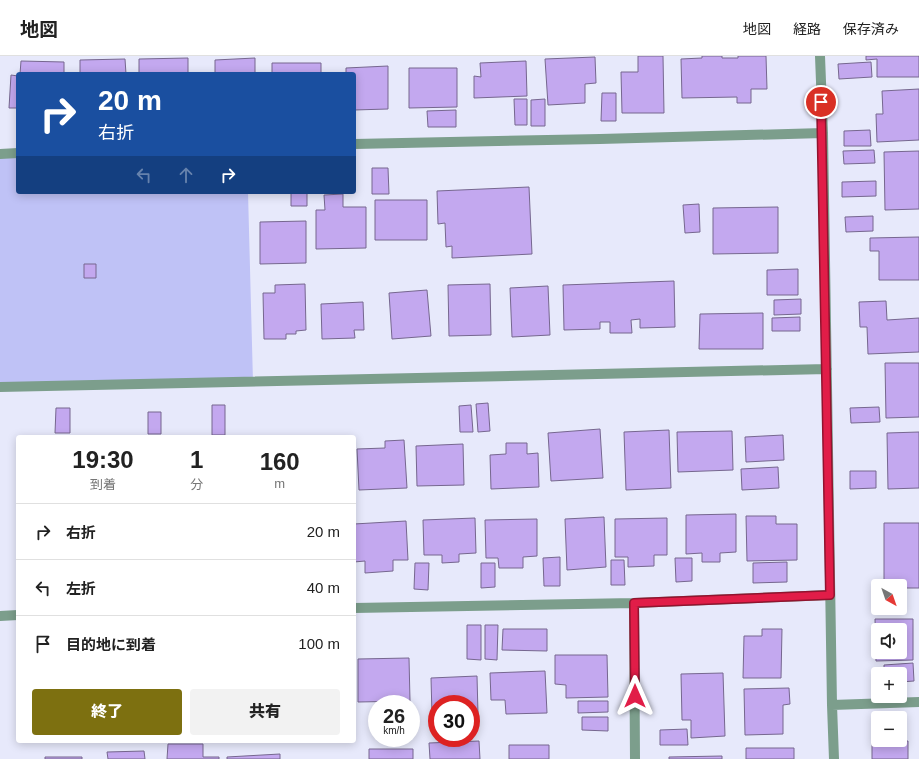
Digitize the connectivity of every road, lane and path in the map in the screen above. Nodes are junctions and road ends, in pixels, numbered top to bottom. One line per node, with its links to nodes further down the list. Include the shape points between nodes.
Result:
1 (820, 56): 2 (street)
2 (823, 133): 3 (street); 6 (street)
3 (356, 144)
4 (16, 153): 5 (street)
5 (0, 154)
6 (827, 369): 7 (street); 8 (street)
7 (0, 387)
8 (830, 595): 9 (street); 14 (street)
9 (634, 603): 10 (street); 15 (street)
10 (356, 608)
11 (16, 615): 12 (street)
12 (0, 616)
13 (919, 702): 14 (street)
14 (832, 705): 16 (street)
15 (635, 759)
16 (834, 759)

